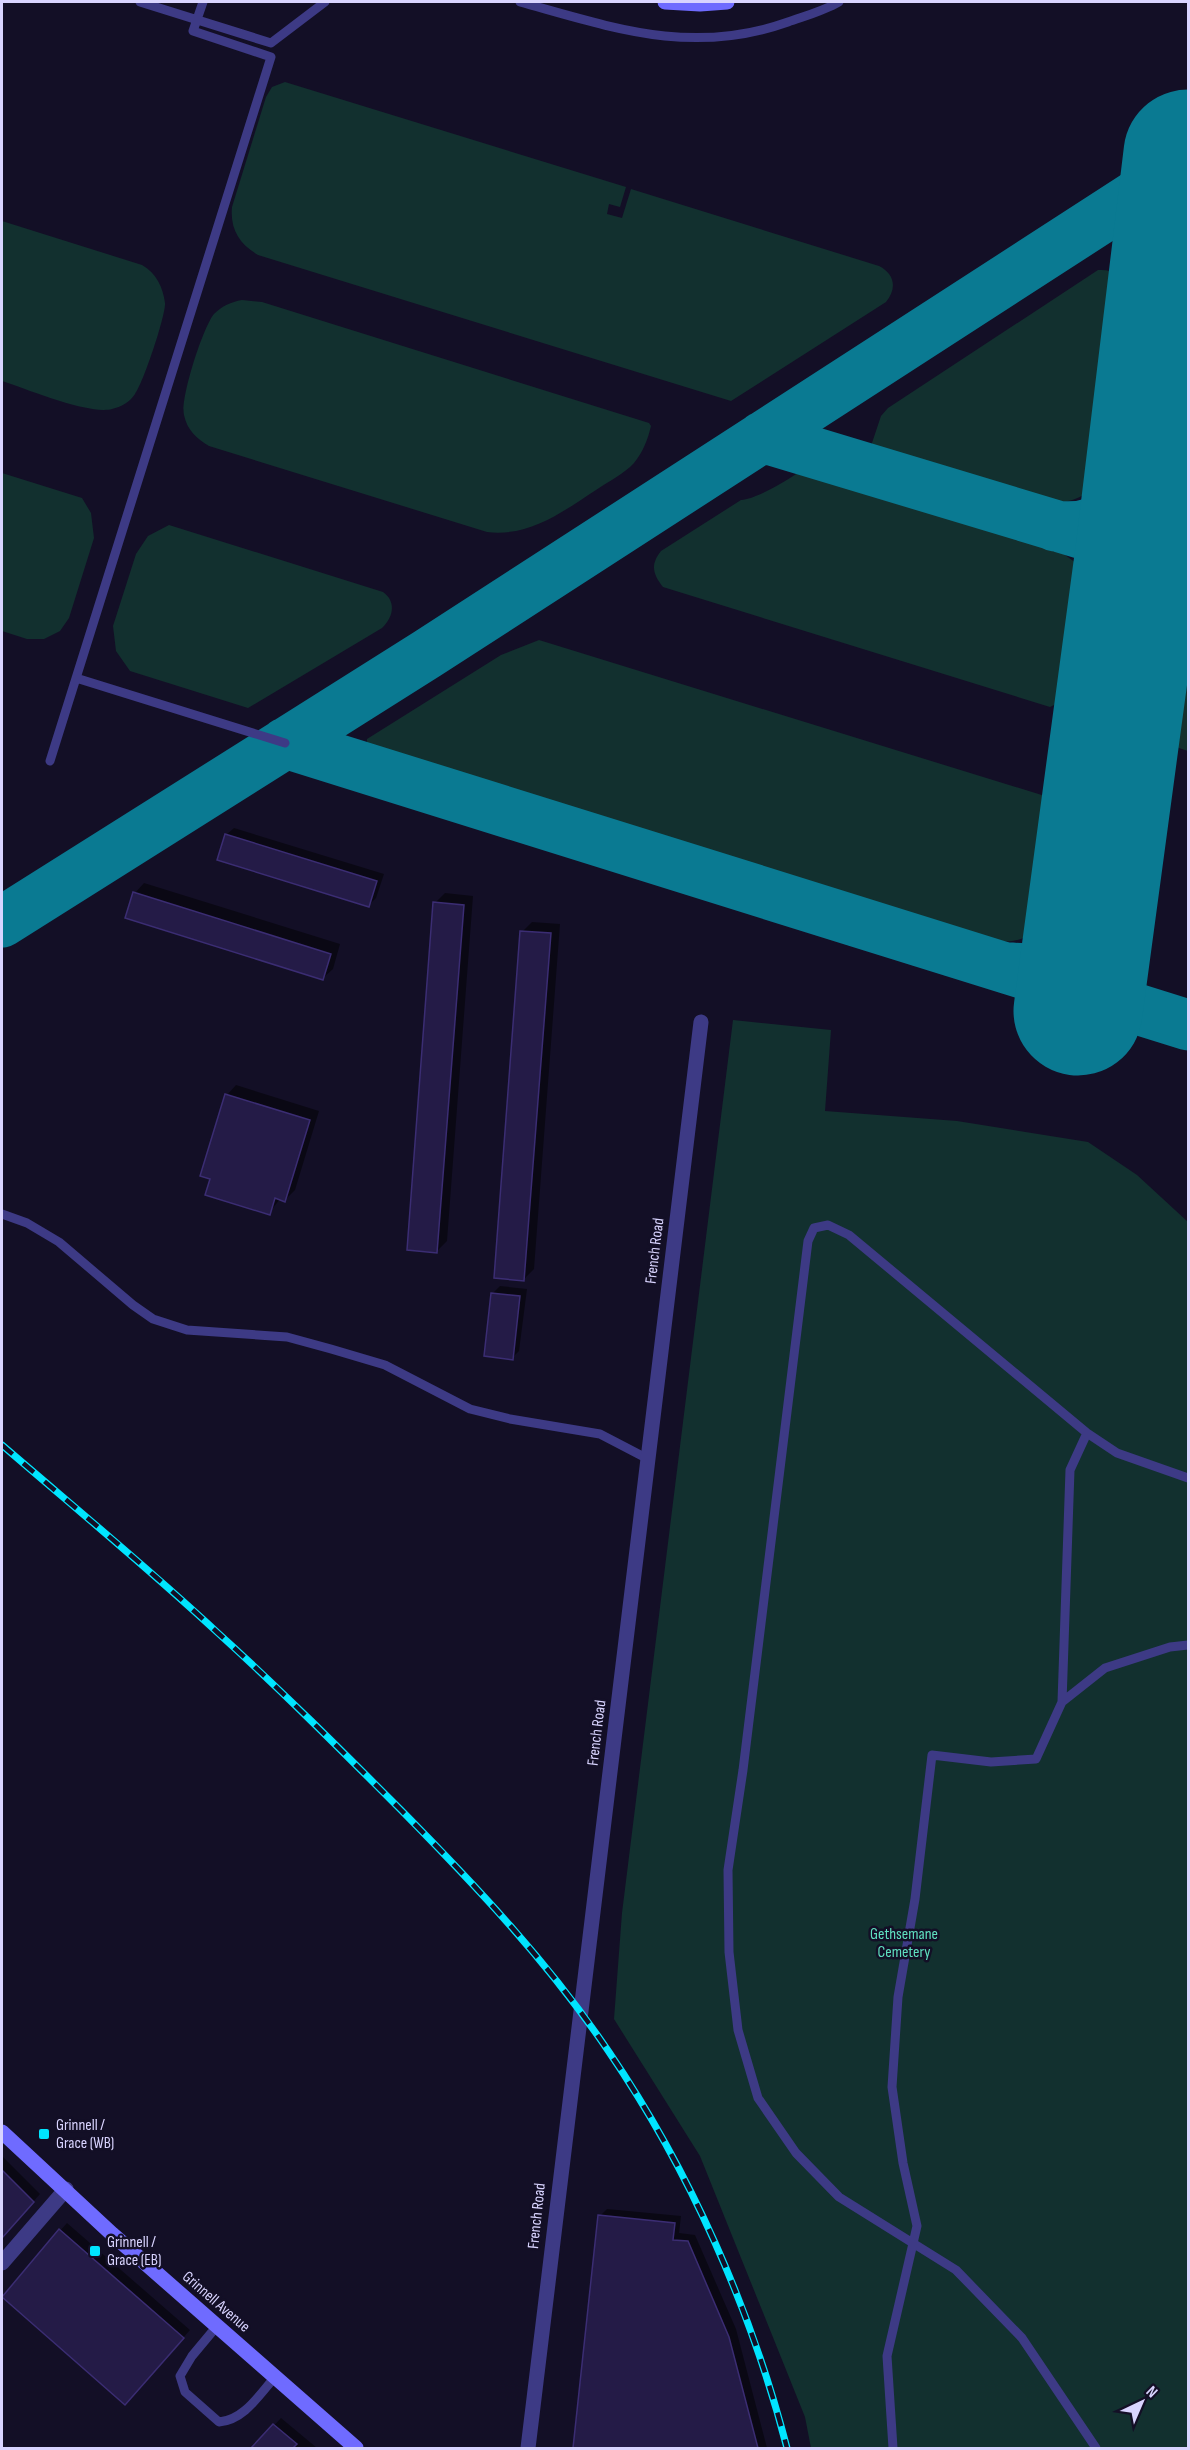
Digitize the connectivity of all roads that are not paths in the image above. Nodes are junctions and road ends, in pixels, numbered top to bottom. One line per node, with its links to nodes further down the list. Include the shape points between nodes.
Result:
1 (140, 2): 8 (lane)
2 (203, 2): 8 (lane)
3 (325, 2): 8 (lane, via 270,43)
4 (520, 2): 7 (lane, via 617,29 683,38 753,33)
5 (665, 2): 6 (street)
6 (727, 2)
7 (839, 2)
8 (197, 20): 9 (lane, via 193,32 271,57)
9 (76, 678): 10 (lane); 11 (lane)
10 (285, 743)
11 (50, 761)
12 (700, 1022): 15 (street, French Road)
13 (2, 1214): 15 (lane, via 59,1242 153,1319 187,1330 287,1337 331,1349 385,1365 470,1408 600,1434)
14 (1087, 1433): 16 (lane, via 1117,1453); 18 (lane, via 1070,1470); 21 (lane, via 849,1235 828,1225 814,1228 808,1241 728,1870 729,1952 738,2030 758,2098 796,2153 839,2198)
15 (648, 1459): 26 (street, French Road, via 574,2043)
16 (1188, 1478)
17 (1188, 1645): 18 (lane, via 1105,1668)
18 (1062, 1702): 21 (lane, via 1036,1759 991,1762 932,1755 915,1899 898,1997 892,2087 917,2226)
19 (2, 2132): 20 (street, Grinnell Avenue)
20 (66, 2189): 22 (street); 23 (street, Grinnell Avenue)
21 (914, 2244): 27 (lane, via 886,2356); 28 (lane, via 956,2270 1022,2338)
22 (2, 2262)
23 (217, 2326): 24 (street, Grinnell Avenue); 24 (lane, via 180,2376 185,2392 219,2421 232,2421)
24 (275, 2377): 25 (street, Grinnell Avenue)
25 (356, 2448)
26 (528, 2448)
27 (893, 2448)
28 (1096, 2448)

